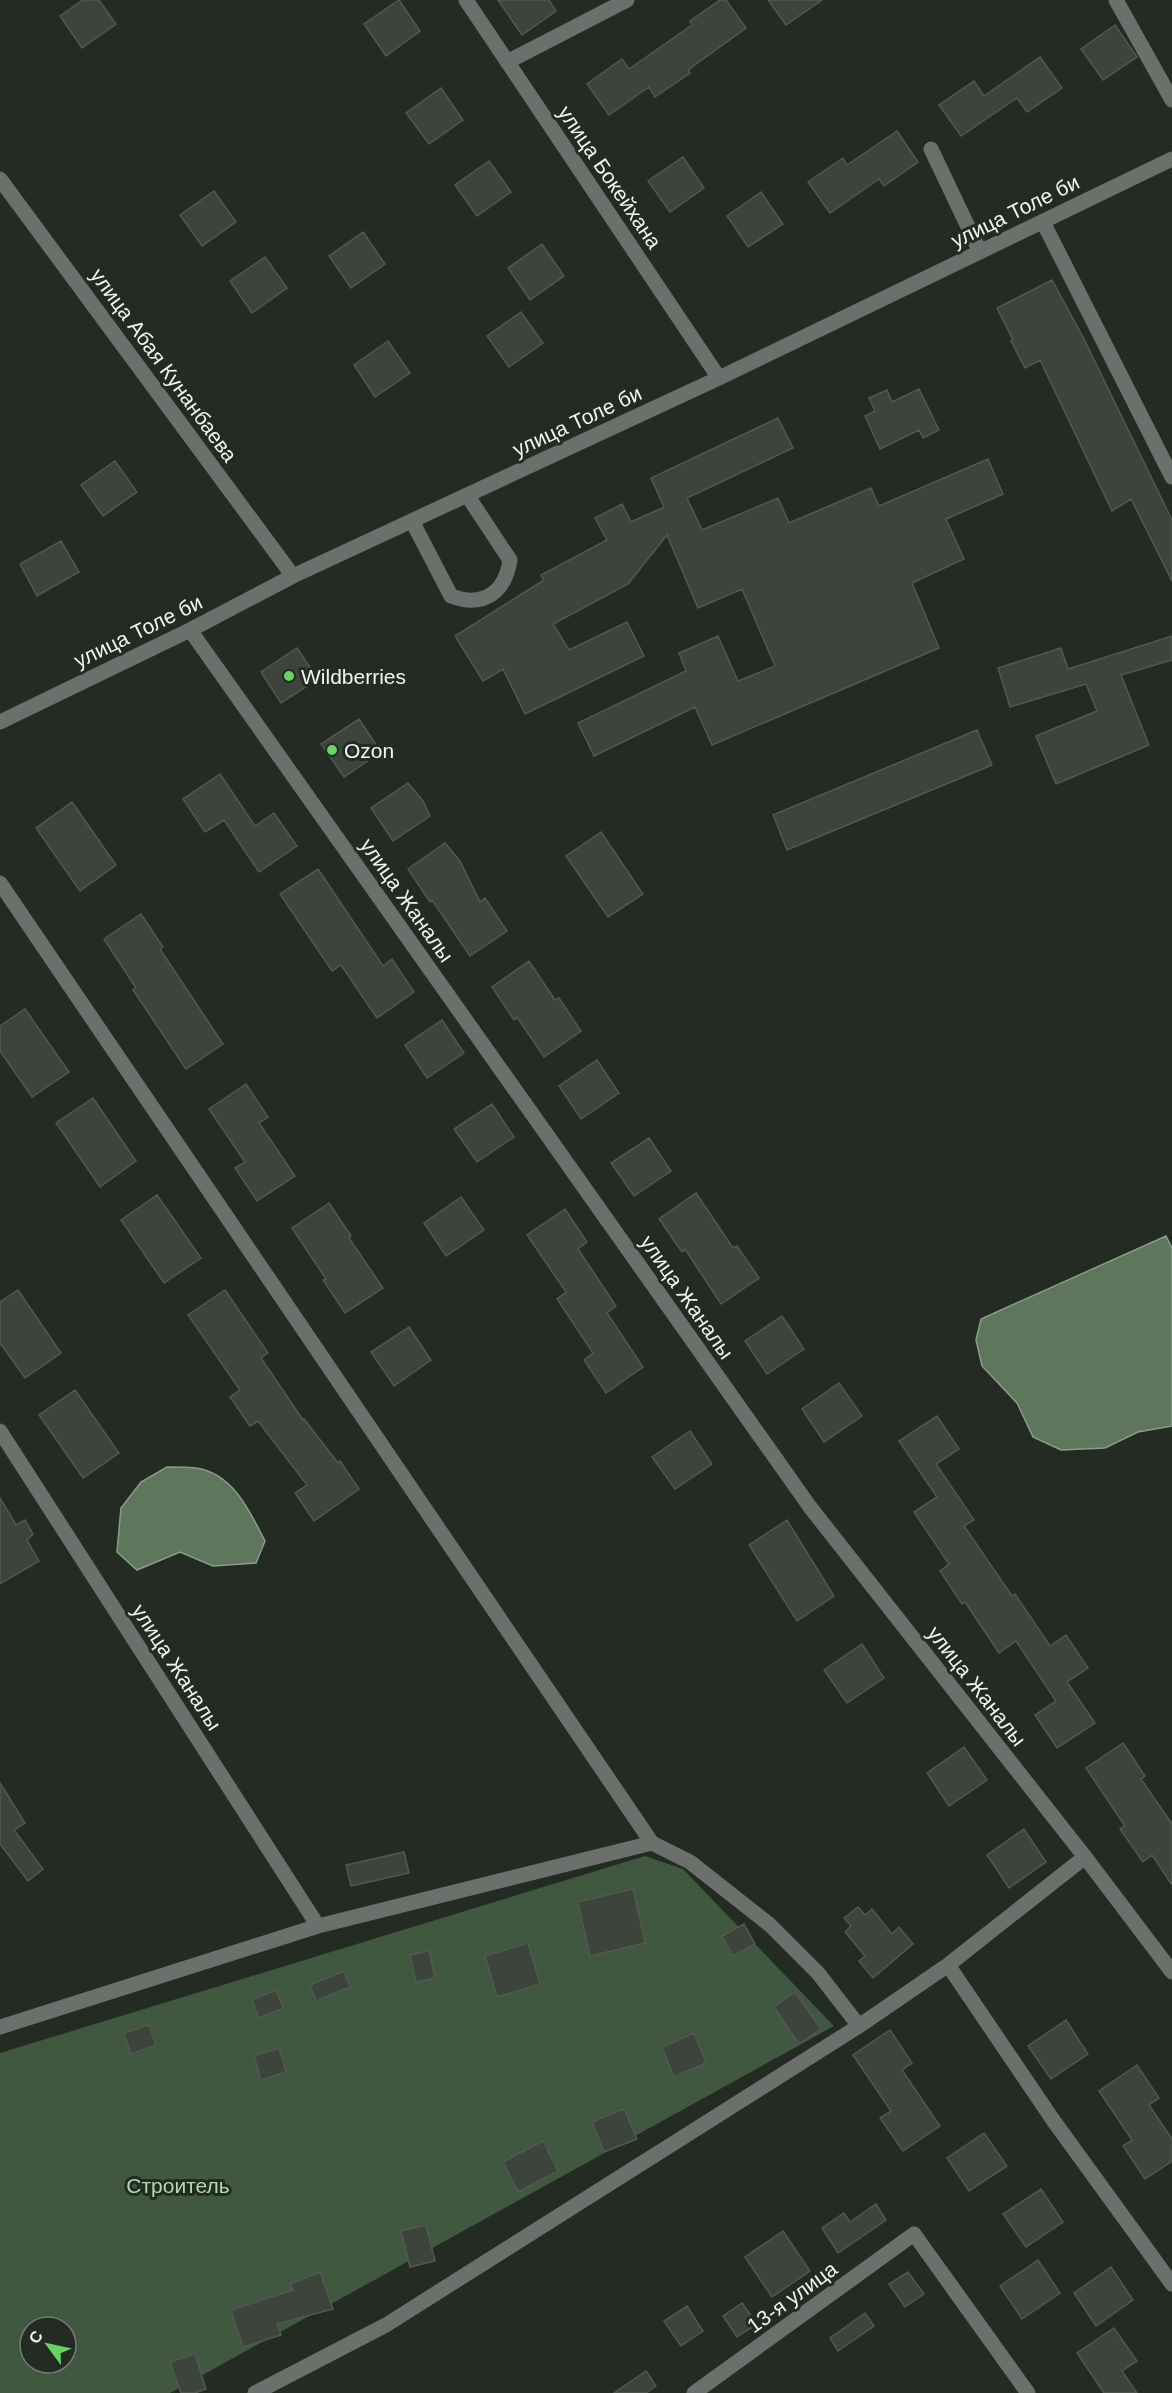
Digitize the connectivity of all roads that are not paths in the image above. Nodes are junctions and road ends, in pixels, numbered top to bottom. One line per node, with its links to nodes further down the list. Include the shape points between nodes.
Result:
1 (466, 0): 4 (street, улица Бокейхана)
2 (627, 0): 4 (street)
3 (1116, 0): 5 (street)
4 (507, 62): 11 (street, улица Бокейхана)
5 (1172, 100)
6 (931, 149): 10 (street)
7 (1172, 159): 9 (street, улица Толе би)
8 (0, 179): 15 (street, улица Абая Кунанбаева)
9 (1043, 222): 10 (street, улица Толе би); 12 (street)
10 (980, 252): 11 (street, улица Толе би)
11 (718, 378): 13 (street, улица Толе би)
12 (1172, 477)
13 (467, 495): 14 (street, улица Толе би); 14 (street, via 510,560 507,578 488,598 465,601 452,596)
14 (412, 521): 15 (street, улица Толе би)
15 (293, 576): 16 (street, улица Толе би)
16 (190, 630): 17 (street, улица Толе би); 21 (street, улица Жаналы, via 810,1507)
17 (0, 722)
18 (0, 883): 20 (street)
19 (0, 1431): 22 (street, улица Жаналы)
20 (652, 1844): 22 (street); 26 (street, via 690,1862 770,1925 818,1973)
21 (1085, 1857): 23 (street); 24 (street, улица Жаналы)
22 (318, 1926): 25 (street)
23 (948, 1965): 26 (street); 27 (street, via 1053,2120)
24 (1172, 1972)
25 (2, 2022)
26 (859, 2026): 28 (street, via 386,2325)
27 (1172, 2284)
28 (255, 2393)
29 (694, 2393): 30 (street, 13-я улица, via 914,2235)
30 (1028, 2393)

